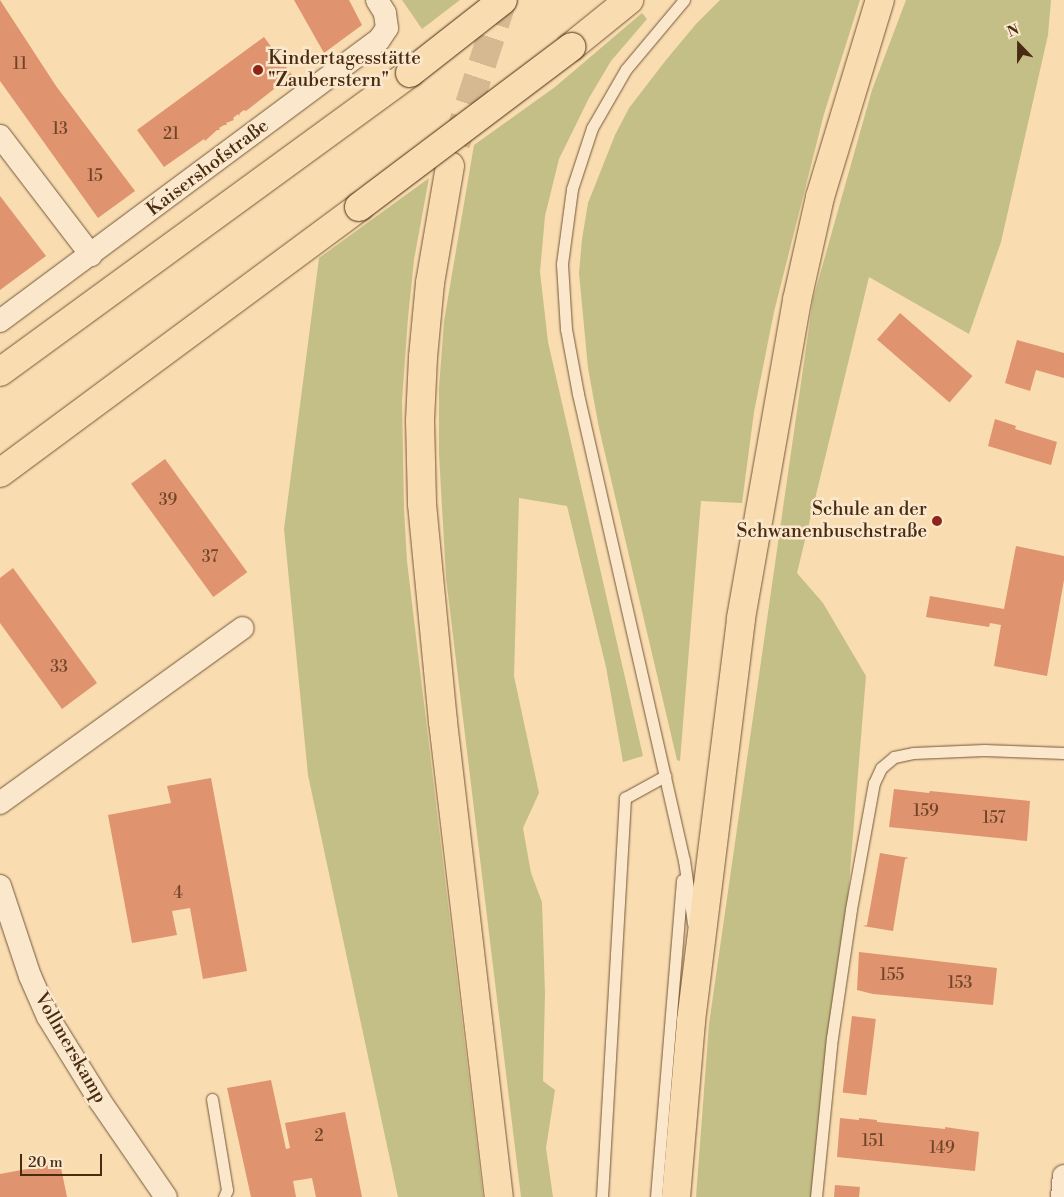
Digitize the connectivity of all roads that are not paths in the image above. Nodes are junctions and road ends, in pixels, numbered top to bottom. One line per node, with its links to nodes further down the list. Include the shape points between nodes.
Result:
1 (377, 0): 8 (street, Kaisershofstraße, via 385,14 387,28 379,40)
2 (503, 0): 10 (highway, bridge, via 410,73)
3 (629, 0): 11 (highway, bridge, via 359,207)
4 (684, 0): 14 (lane, via 626,69 592,128 572,189 562,264 566,329 578,394)
5 (880, 0): 18 (highway, via 820,198 796,300 741,618)
6 (0, 136): 8 (street)
7 (450, 166): 23 (highway, via 430,283 423,357 420,421 422,504 443,722)
8 (91, 255): 9 (street, Kaisershofstraße)
9 (0, 321)
10 (0, 372)
11 (0, 473)
12 (243, 628): 15 (street)
13 (1064, 753): 27 (lane, via 984,750 913,753 894,757 881,768 874,783 851,909 832,1038)
14 (665, 776): 16 (lane); 24 (lane, via 624,798)
15 (0, 803)
16 (684, 860): 18 (lane); 25 (lane)
17 (0, 886): 21 (street, Vollmerskamp, via 30,976 48,1018)
18 (699, 959): 26 (highway)
19 (212, 1099): 22 (lane, via 227,1190)
20 (1064, 1176): 28 (street)
21 (166, 1197)
22 (224, 1197)
23 (499, 1197)
24 (602, 1197)
25 (656, 1197)
26 (676, 1197)
27 (816, 1197)
28 (1062, 1197)

